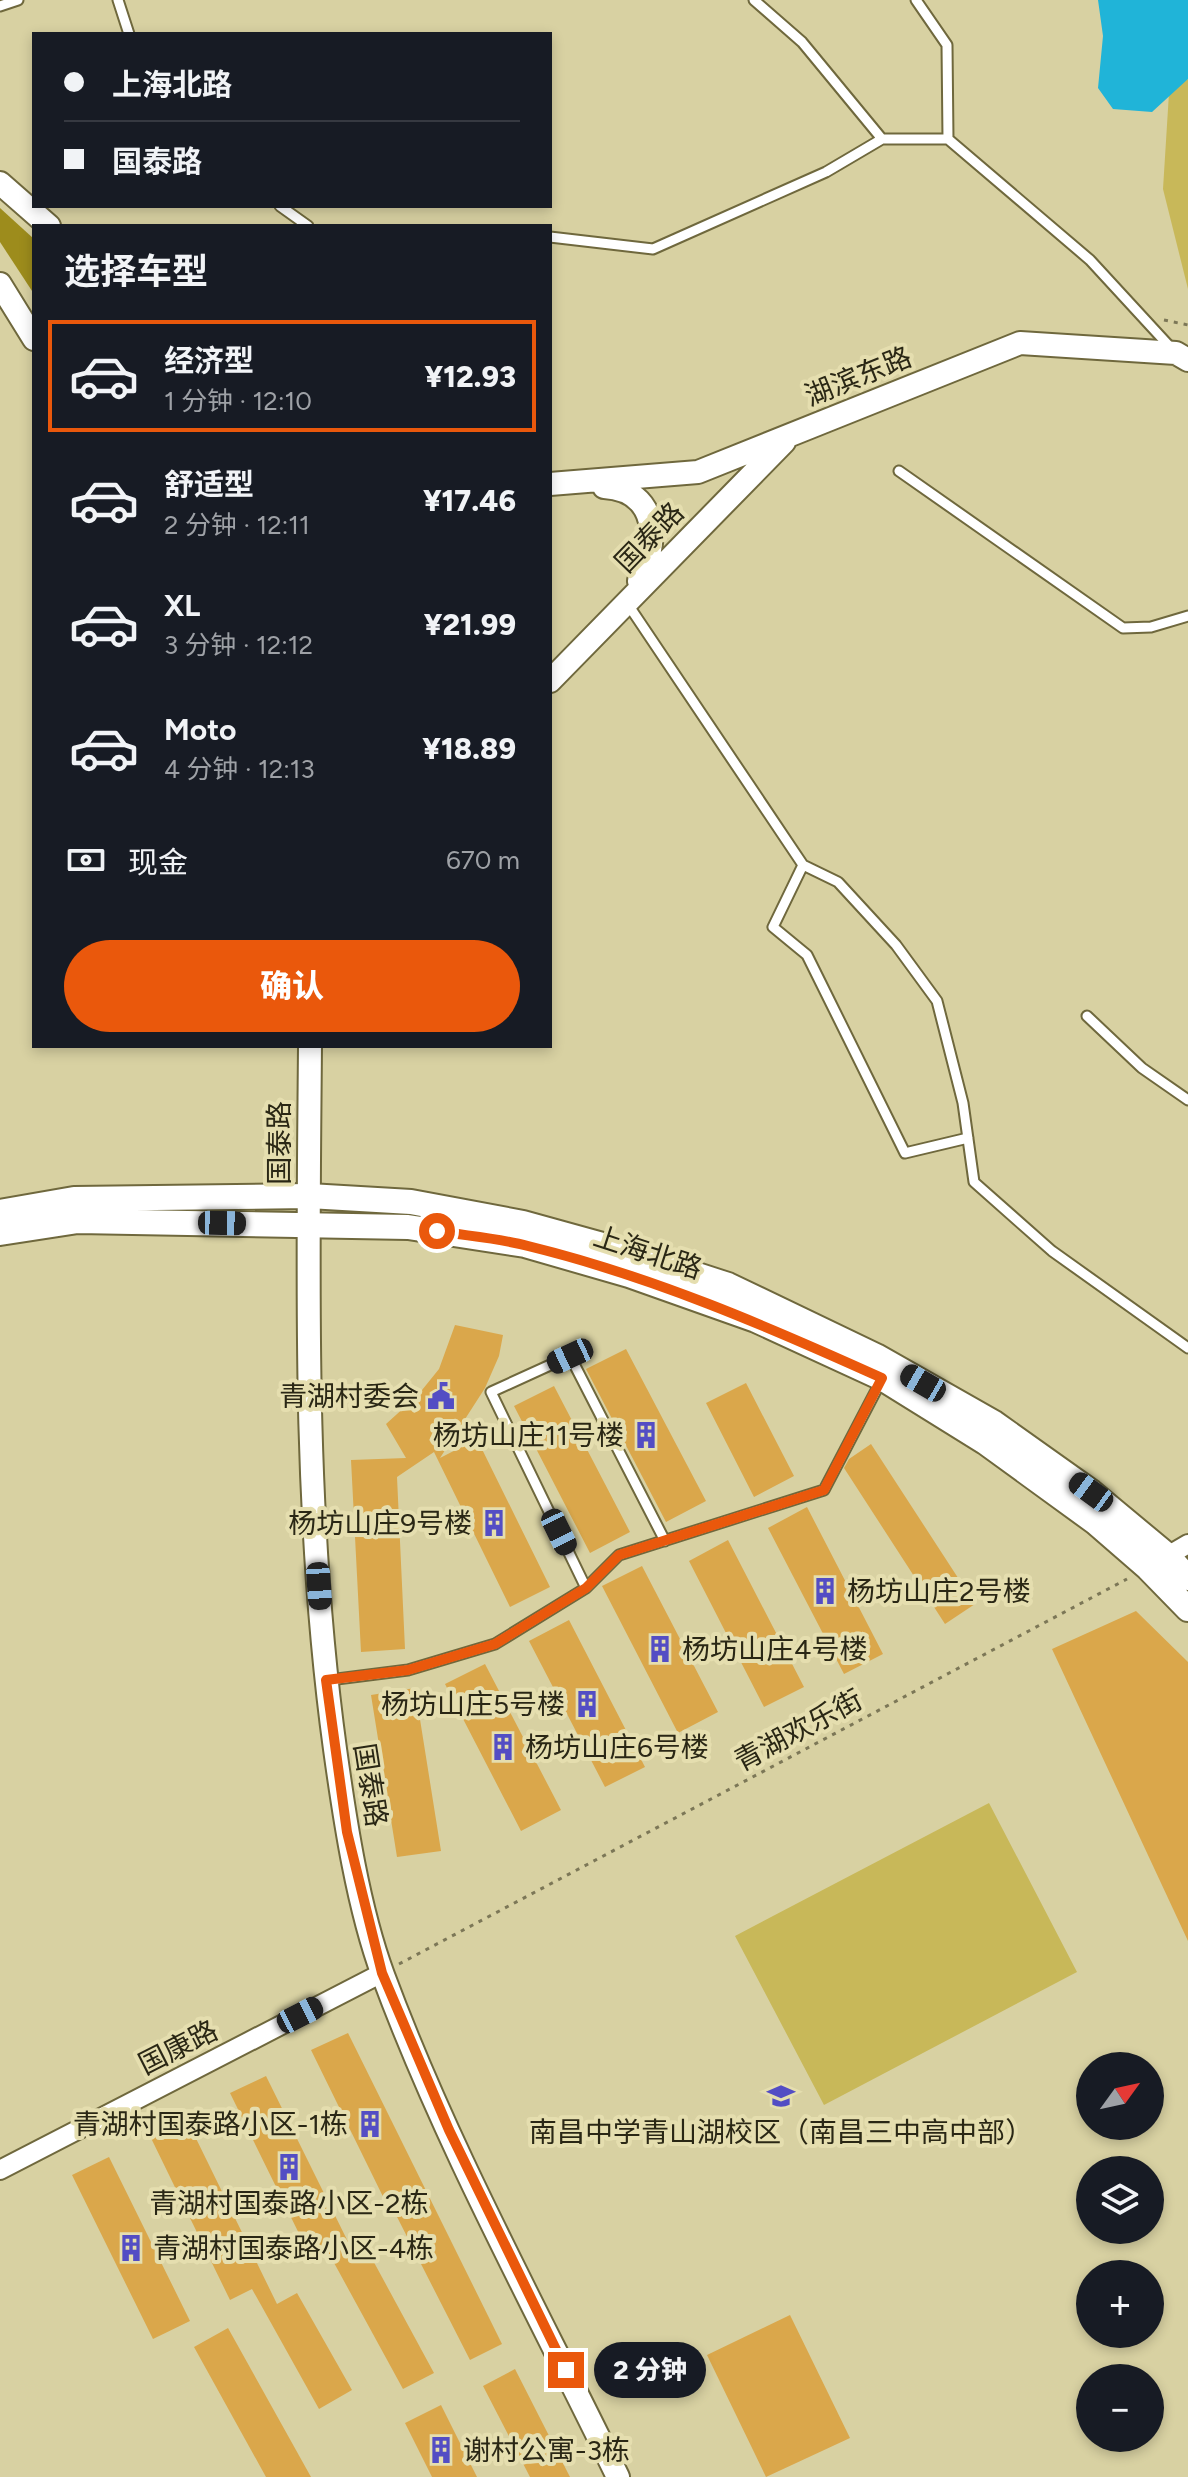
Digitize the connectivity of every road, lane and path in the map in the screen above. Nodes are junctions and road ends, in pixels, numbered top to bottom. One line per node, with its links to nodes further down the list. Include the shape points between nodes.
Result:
1 (18, 0): 5 (lane)
2 (118, 0): 6 (lane)
3 (754, 0): 7 (lane, via 802,42)
4 (916, 0): 8 (lane, via 947,45)
5 (0, 6)
6 (128, 32)
7 (882, 139): 8 (lane); 13 (lane, via 826,172 653,249)
8 (948, 139): 16 (lane, via 1090,260)
9 (0, 183): 11 (street)
10 (283, 208): 12 (lane)
11 (47, 224)
12 (305, 224)
13 (552, 237)
14 (0, 284): 15 (street)
15 (32, 336)
16 (1182, 357): 17 (street, 湖滨东路, via 1020,343)
17 (792, 435): 19 (street, 湖滨东路, via 698,472); 20 (street, 国泰路)
18 (899, 471): 21 (lane, via 1123,628 1151,627)
19 (554, 484): 20 (street, via 617,487 630,492 647,512 650,560)
20 (627, 603): 22 (street, 国泰路); 23 (lane)
21 (1188, 616)
22 (552, 679)
23 (803, 865): 27 (lane, via 838,882 896,945 937,1001); 27 (lane, via 773,927 807,955 905,1153)
24 (1087, 1016): 26 (lane, via 1142,1068)
25 (310, 1048): 28 (street, 国泰路)
26 (1188, 1100)
27 (968, 1138): 32 (lane, via 974,1182 1052,1251)
28 (309, 1196): 29 (main road, 上海北路, via 74,1199); 30 (street, 国泰路); 35 (main road, 上海北路, via 411,1202 523,1223 728,1285 876,1356 994,1423 1091,1492)
29 (0, 1212)
30 (308, 1225): 31 (main road, 上海北路, via 78,1221); 33 (main road, 上海北路, via 408,1227 525,1245 756,1320); 39 (street, 国泰路, via 314,1523)
31 (0, 1233)
32 (1188, 1348)
33 (882, 1378): 34 (lane, via 824,1490); 35 (main road, 上海北路, via 985,1442 1095,1522)
34 (665, 1541): 37 (lane, via 619,1555); 37 (lane, via 570,1356 491,1392)
35 (1168, 1556): 36 (main road, 上海北路); 38 (main road, 上海北路); 40 (path, 青湖欢乐街)
36 (1188, 1578)
37 (586, 1588): 39 (lane, via 495,1644 408,1670)
38 (1188, 1609)
39 (326, 1680): 40 (street, 国泰路, via 347,1832)
40 (382, 1973): 41 (street, 国康路); 42 (street, 国泰路, via 449,2130)
41 (0, 2170)
42 (618, 2477)

